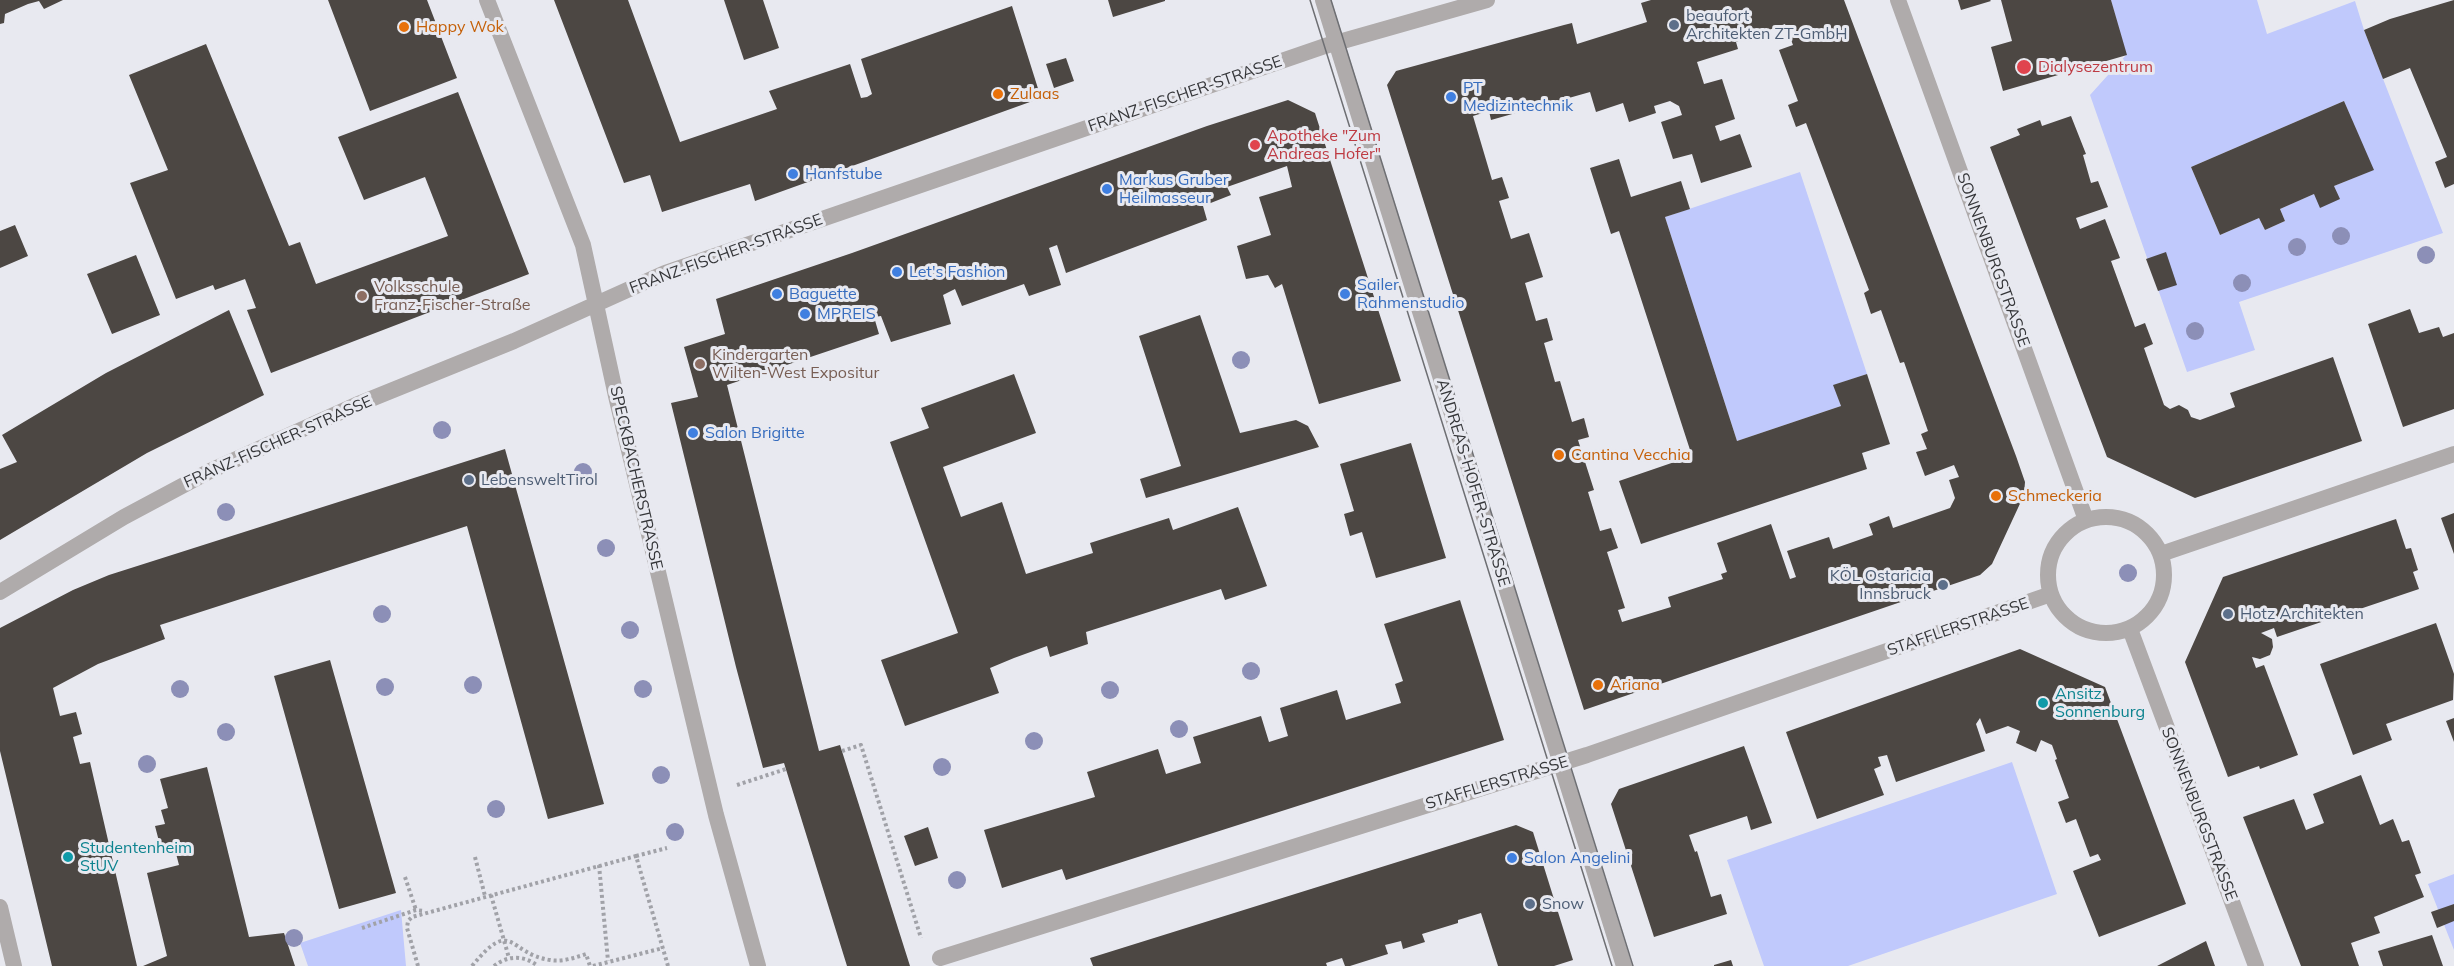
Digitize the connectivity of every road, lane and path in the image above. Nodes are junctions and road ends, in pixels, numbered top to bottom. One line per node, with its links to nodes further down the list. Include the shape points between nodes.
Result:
1 (486, 0): 6 (street, SPECKBACHERSTRASSE, via 583,245)
2 (1323, 0): 5 (street, ANDREAS-HOFER-STRASSE)
3 (1487, 0): 5 (street, FRANZ-FISCHER-STRASSE)
4 (1898, 0): 8 (street, SONNENBURGSTRASSE)
5 (1336, 43): 6 (street, FRANZ-FISCHER-STRASSE, via 664,273); 14 (street, ANDREAS-HOFER-STRASSE)
6 (596, 303): 10 (street, FRANZ-FISCHER-STRASSE, via 210,471 124,517); 16 (street, SPECKBACHERSTRASSE)
7 (2454, 454): 9 (street)
8 (2086, 520): 9 (street, via 2122,519 2138,526); 11 (street, via 2070,529 2050,558)
9 (2160, 554): 12 (street, via 2163,589 2145,619)
10 (0, 592)
11 (2050, 594): 12 (street, via 2059,611 2092,632 2111,634); 14 (street, STAFFLERSTRASSE)
12 (2130, 629): 43 (street, SONNENBURGSTRASSE)
13 (842, 751): 27 (path, via 861,745)
14 (1561, 763): 32 (street, STAFFLERSTRASSE); 42 (street, ANDREAS-HOFER-STRASSE)
15 (786, 769): 16 (path)
16 (711, 794): 41 (street, SPECKBACHERSTRASSE)
17 (667, 848): 19 (path)
18 (475, 856): 23 (path)
19 (636, 856): 20 (path); 30 (path)
20 (599, 865): 22 (path); 33 (path)
21 (405, 877): 25 (path)
22 (491, 895): 23 (path); 29 (path)
23 (484, 896): 26 (path)
24 (0, 907): 34 (street)
25 (416, 910): 26 (path); 28 (path)
26 (428, 912): 35 (path, via 408,921)
27 (915, 919)
28 (362, 928)
29 (503, 940): 31 (path); 36 (path, via 483,951); 39 (path, via 513,941 549,960 586,954)
30 (663, 948): 33 (path); 40 (path)
31 (509, 958): 37 (path); 38 (path, via 528,959)
32 (940, 958)
33 (608, 961): 39 (path)
34 (14, 966)
35 (418, 966)
36 (472, 966)
37 (494, 966)
38 (538, 966)
39 (592, 966)
40 (668, 966)
41 (758, 966)
42 (1624, 966)
43 (2256, 966)

